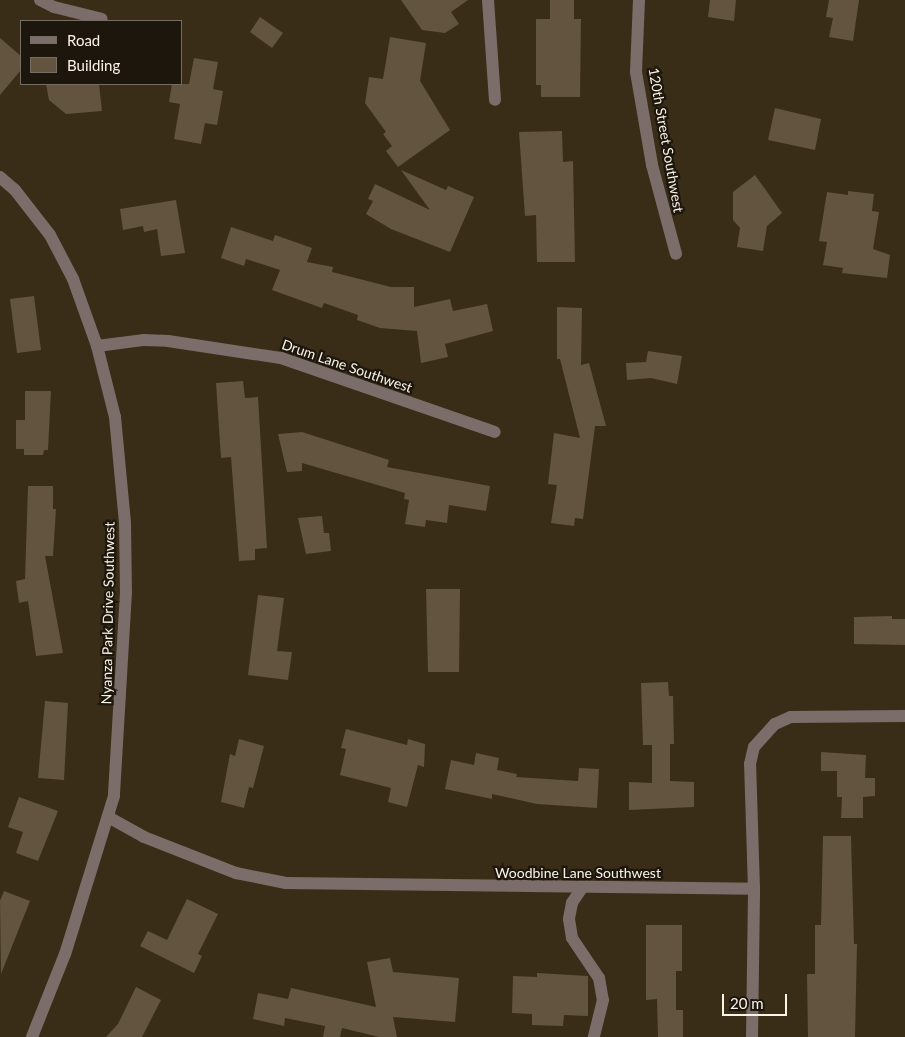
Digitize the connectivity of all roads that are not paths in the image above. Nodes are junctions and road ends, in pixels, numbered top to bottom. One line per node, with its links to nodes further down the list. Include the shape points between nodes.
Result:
1 (40, 0): 4 (street, via 54,8)
2 (488, 0): 5 (street)
3 (639, 0): 7 (street, 120th Street Southwest, via 636,72 652,165)
4 (102, 19)
5 (495, 100)
6 (0, 177): 8 (street, Nyanza Park Drive Southwest, via 15,190 50,235 73,279)
7 (676, 254)
8 (97, 346): 9 (street, Drum Lane Southwest, via 143,340 168,341 281,358); 11 (street, Nyanza Park Drive Southwest, via 115,418 126,523 118,764)
9 (495, 432)
10 (905, 716): 13 (street, via 792,717 775,724 761,737 750,764)
11 (110, 818): 12 (street, Woodbine Lane Southwest, via 144,837 236,873 286,883); 14 (street, Nyanza Park Drive Southwest, via 65,954)
12 (582, 888): 13 (street, Woodbine Lane Southwest); 15 (street, via 572,903 569,919 572,938 599,978 603,1000)
13 (754, 889): 16 (street)
14 (32, 1037)
15 (594, 1037)
16 (752, 1037)

